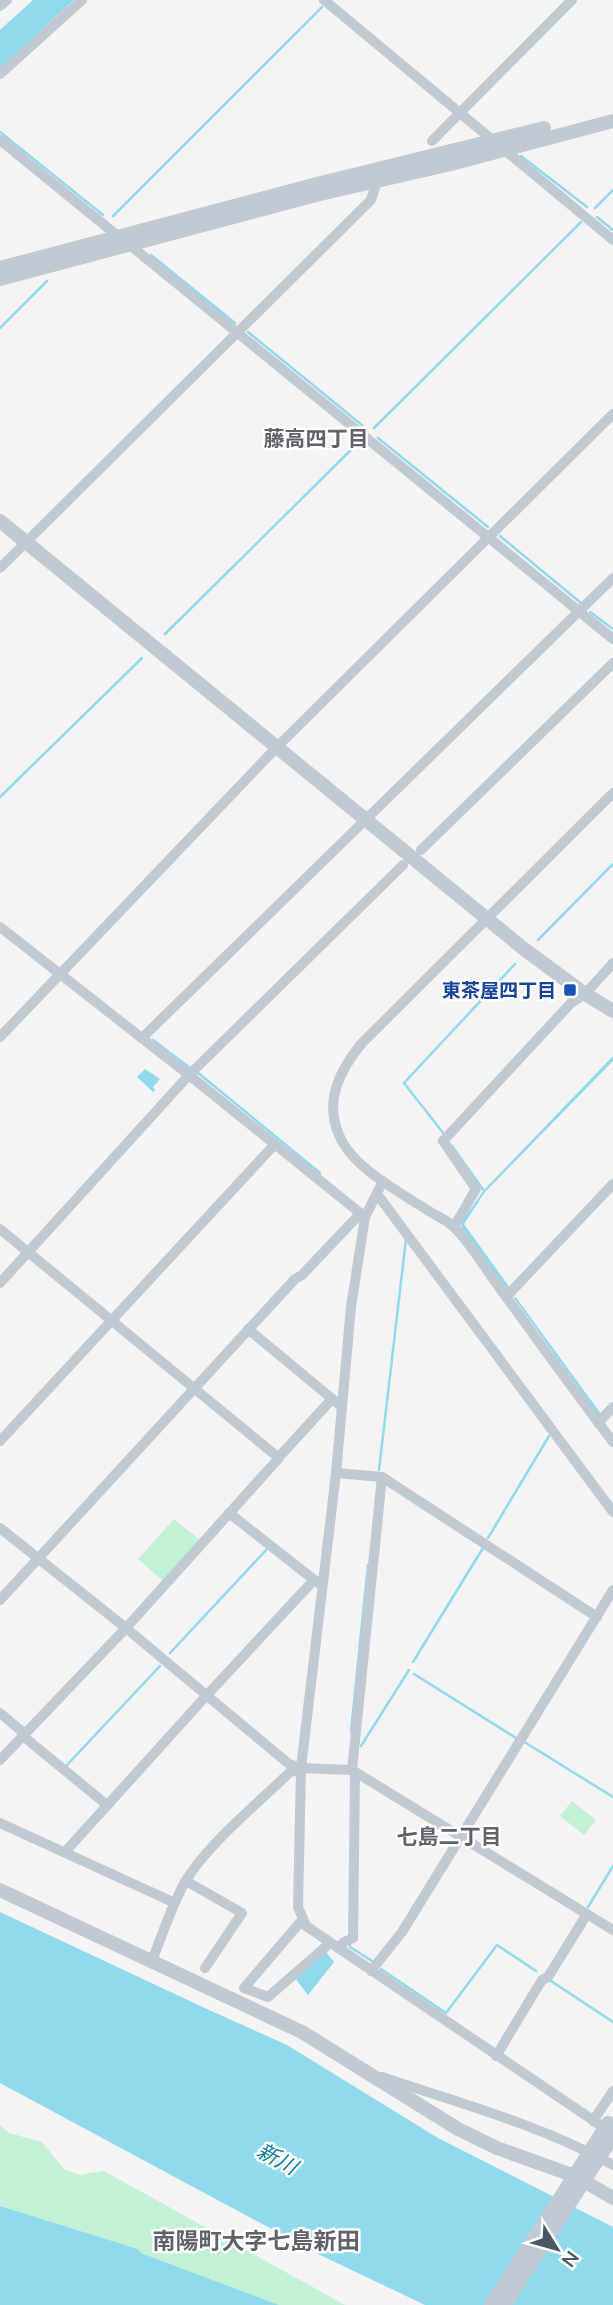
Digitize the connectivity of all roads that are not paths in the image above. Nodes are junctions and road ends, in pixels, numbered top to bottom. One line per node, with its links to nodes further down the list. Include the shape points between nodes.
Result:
1 (6, 0): 5 (street)
2 (82, 0): 6 (street)
3 (324, 0): 7 (street)
4 (572, 0): 7 (street)
5 (0, 6)
6 (0, 74)
7 (459, 111): 11 (street); 12 (street)
8 (613, 111): 12 (street)
9 (613, 121): 12 (street)
10 (0, 140): 15 (street)
11 (432, 141)
12 (497, 145): 13 (street); 14 (street); 15 (street, via 317,184)
13 (377, 181): 15 (street); 18 (street, via 370,200)
14 (613, 240)
15 (125, 241): 16 (street); 17 (street); 18 (street)
16 (0, 268)
17 (0, 279)
18 (237, 333): 21 (street); 22 (street)
19 (613, 414): 21 (street)
20 (0, 521): 22 (street)
21 (488, 536): 25 (street); 28 (street)
22 (26, 543): 23 (street); 28 (street)
23 (0, 568)
24 (613, 578): 25 (street)
25 (579, 611): 26 (street); 30 (street)
26 (613, 639)
27 (613, 663): 31 (street)
28 (277, 747): 30 (street); 36 (street)
29 (613, 793): 33 (street)
30 (366, 820): 33 (street); 40 (street)
31 (421, 850)
32 (402, 865): 41 (street)
33 (486, 918): 37 (street); 43 (street, via 362,1043 339,1075 333,1109 340,1138 348,1152)
34 (0, 927): 36 (street)
35 (613, 963): 37 (street)
36 (58, 974): 39 (street); 40 (street)
37 (585, 994): 38 (street); 47 (street, via 571,1003 443,1141 476,1189)
38 (613, 1011)
39 (0, 1037)
40 (142, 1038): 41 (street)
41 (189, 1075): 42 (street); 49 (street)
42 (275, 1144): 46 (street); 52 (street)
43 (383, 1181): 45 (street); 47 (street)
44 (613, 1184): 51 (street)
45 (377, 1194): 46 (street); 64 (street)
46 (365, 1217): 53 (street, via 356,1218); 56 (street)
47 (454, 1227): 51 (street)
48 (0, 1229): 49 (street)
49 (28, 1252): 50 (street); 52 (street)
50 (0, 1283)
51 (506, 1297): 58 (street)
52 (111, 1321): 54 (street); 59 (street)
53 (248, 1329): 54 (street); 55 (street)
54 (193, 1389): 61 (street); 67 (street)
55 (332, 1399): 56 (street); 61 (street)
56 (342, 1407): 62 (street)
57 (613, 1407): 58 (street)
58 (598, 1423): 60 (street)
59 (0, 1441)
60 (613, 1442)
61 (278, 1458): 65 (street)
62 (336, 1474): 63 (street); 68 (street)
63 (382, 1477): 71 (street); 78 (street)
64 (613, 1512)
65 (229, 1513): 68 (street); 72 (street)
66 (0, 1528): 67 (street)
67 (37, 1558): 70 (street); 72 (street)
68 (319, 1582): 73 (street); 77 (street)
69 (613, 1590): 71 (street)
70 (0, 1601)
71 (597, 1616): 81 (street)
72 (126, 1628): 73 (street); 75 (street)
73 (206, 1696): 77 (street, via 289,1764); 79 (street)
74 (0, 1713): 75 (street)
75 (24, 1735): 76 (street); 79 (street)
76 (0, 1760)
77 (301, 1768): 78 (street); 83 (street, via 289,1773 203,1857); 87 (street, via 298,1907)
78 (353, 1771): 81 (street); 89 (street, via 353,1938)
79 (107, 1805): 82 (street)
80 (0, 1823): 82 (street)
81 (460, 1837): 86 (street); 92 (street, via 402,1931)
82 (65, 1852): 85 (street)
83 (186, 1881): 85 (street); 91 (street, via 242,1913)
84 (0, 1890): 90 (street)
85 (175, 1903): 90 (street)
86 (584, 1912): 88 (street); 93 (street)
87 (303, 1919): 89 (street); 89 (street, via 244,1988 268,1997)
88 (613, 1930)
89 (334, 1945): 92 (street)
90 (152, 1961): 94 (street, via 302,2032)
91 (205, 1968)
92 (371, 1971): 93 (street)
93 (496, 2056): 96 (street)
94 (362, 2070): 97 (street, via 581,2147); 98 (street, via 478,2139)
95 (613, 2091): 96 (street)
96 (608, 2126): 98 (street, bridge)
97 (613, 2165)
98 (579, 2179): 99 (street); 100 (street); 101 (street)
99 (613, 2198)
100 (491, 2305)
101 (504, 2305)

